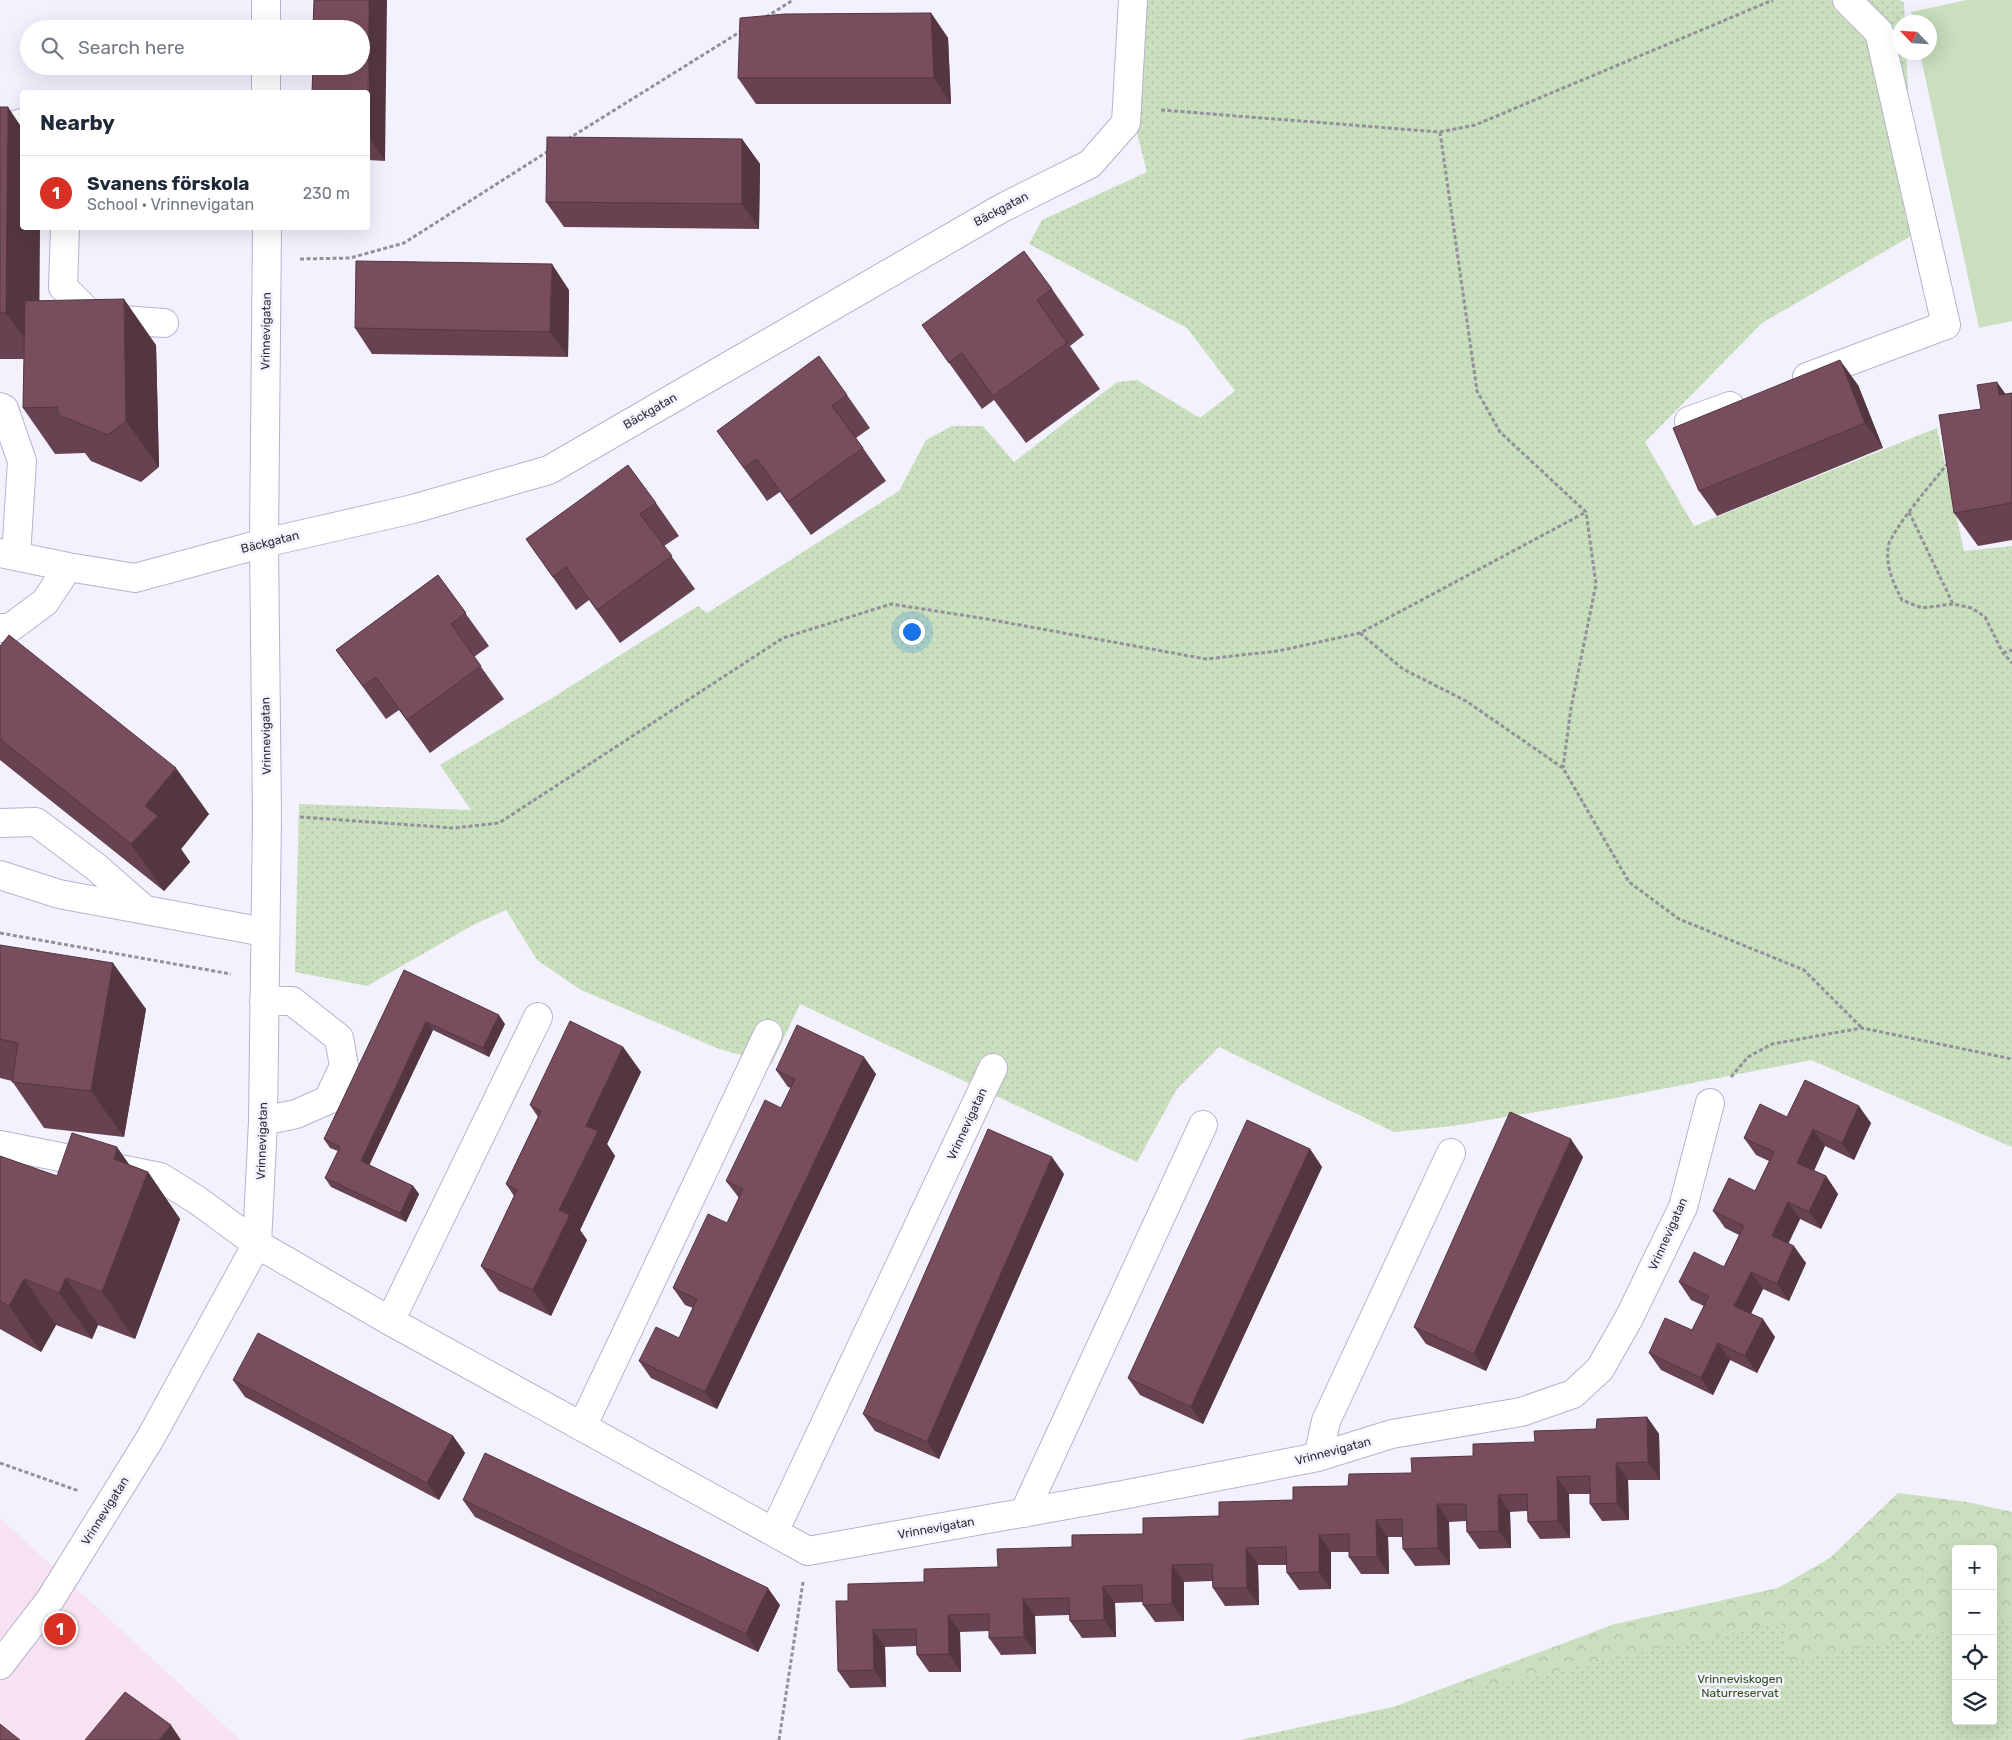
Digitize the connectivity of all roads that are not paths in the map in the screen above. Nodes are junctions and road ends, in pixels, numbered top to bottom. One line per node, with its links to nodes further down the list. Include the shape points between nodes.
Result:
1 (266, 0): 4 (street)
2 (1133, 0): 16 (street, Bäckgatan, via 1126,123 1090,164 1002,208 548,470 413,509)
3 (1847, 0): 12 (street, via 1879,32 1946,325)
4 (266, 20)
5 (266, 75): 6 (street)
6 (266, 90)
7 (20, 124): 8 (street)
8 (0, 129)
9 (65, 230): 11 (street, via 63,287 94,318)
10 (267, 230): 16 (street, Vrinnevigatan)
11 (164, 323)
12 (1780, 387)
13 (1753, 397): 15 (street)
14 (0, 406): 17 (street, via 4,409 22,461)
15 (1689, 421)
16 (264, 543): 18 (street, Bäckgatan, via 134,578); 23 (street, Vrinnevigatan, via 267,816)
17 (8, 555): 18 (street, Bäckgatan)
18 (68, 567): 19 (street, via 45,602 10,628)
19 (0, 628)
20 (0, 823): 22 (street, via 36,822)
21 (0, 876): 22 (street, via 59,894)
22 (146, 912): 23 (street)
23 (264, 932): 24 (street, Vrinnevigatan)
24 (264, 990): 29 (street, Vrinnevigatan); 29 (street, via 292,1001 339,1038 344,1066 328,1100 296,1114)
25 (538, 1017): 34 (street)
26 (768, 1034): 35 (street)
27 (993, 1068): 38 (street, Vrinnevigatan)
28 (1710, 1102): 36 (street, Vrinnevigatan, via 1683,1207 1629,1318 1600,1369 1573,1394 1521,1412 1392,1434)
29 (263, 1122): 33 (street, Vrinnevigatan)
30 (1203, 1125): 37 (street)
31 (0, 1145): 33 (street, via 160,1177)
32 (1451, 1153): 36 (street, via 1326,1421)
33 (257, 1244): 34 (street); 39 (street, Vrinnevigatan, via 151,1437 50,1600)
34 (390, 1321): 35 (street)
35 (582, 1427): 38 (street)
36 (1318, 1457): 37 (street, Vrinnevigatan)
37 (1024, 1513): 38 (street, Vrinnevigatan, via 808,1551)
38 (774, 1532)
39 (0, 1665)

